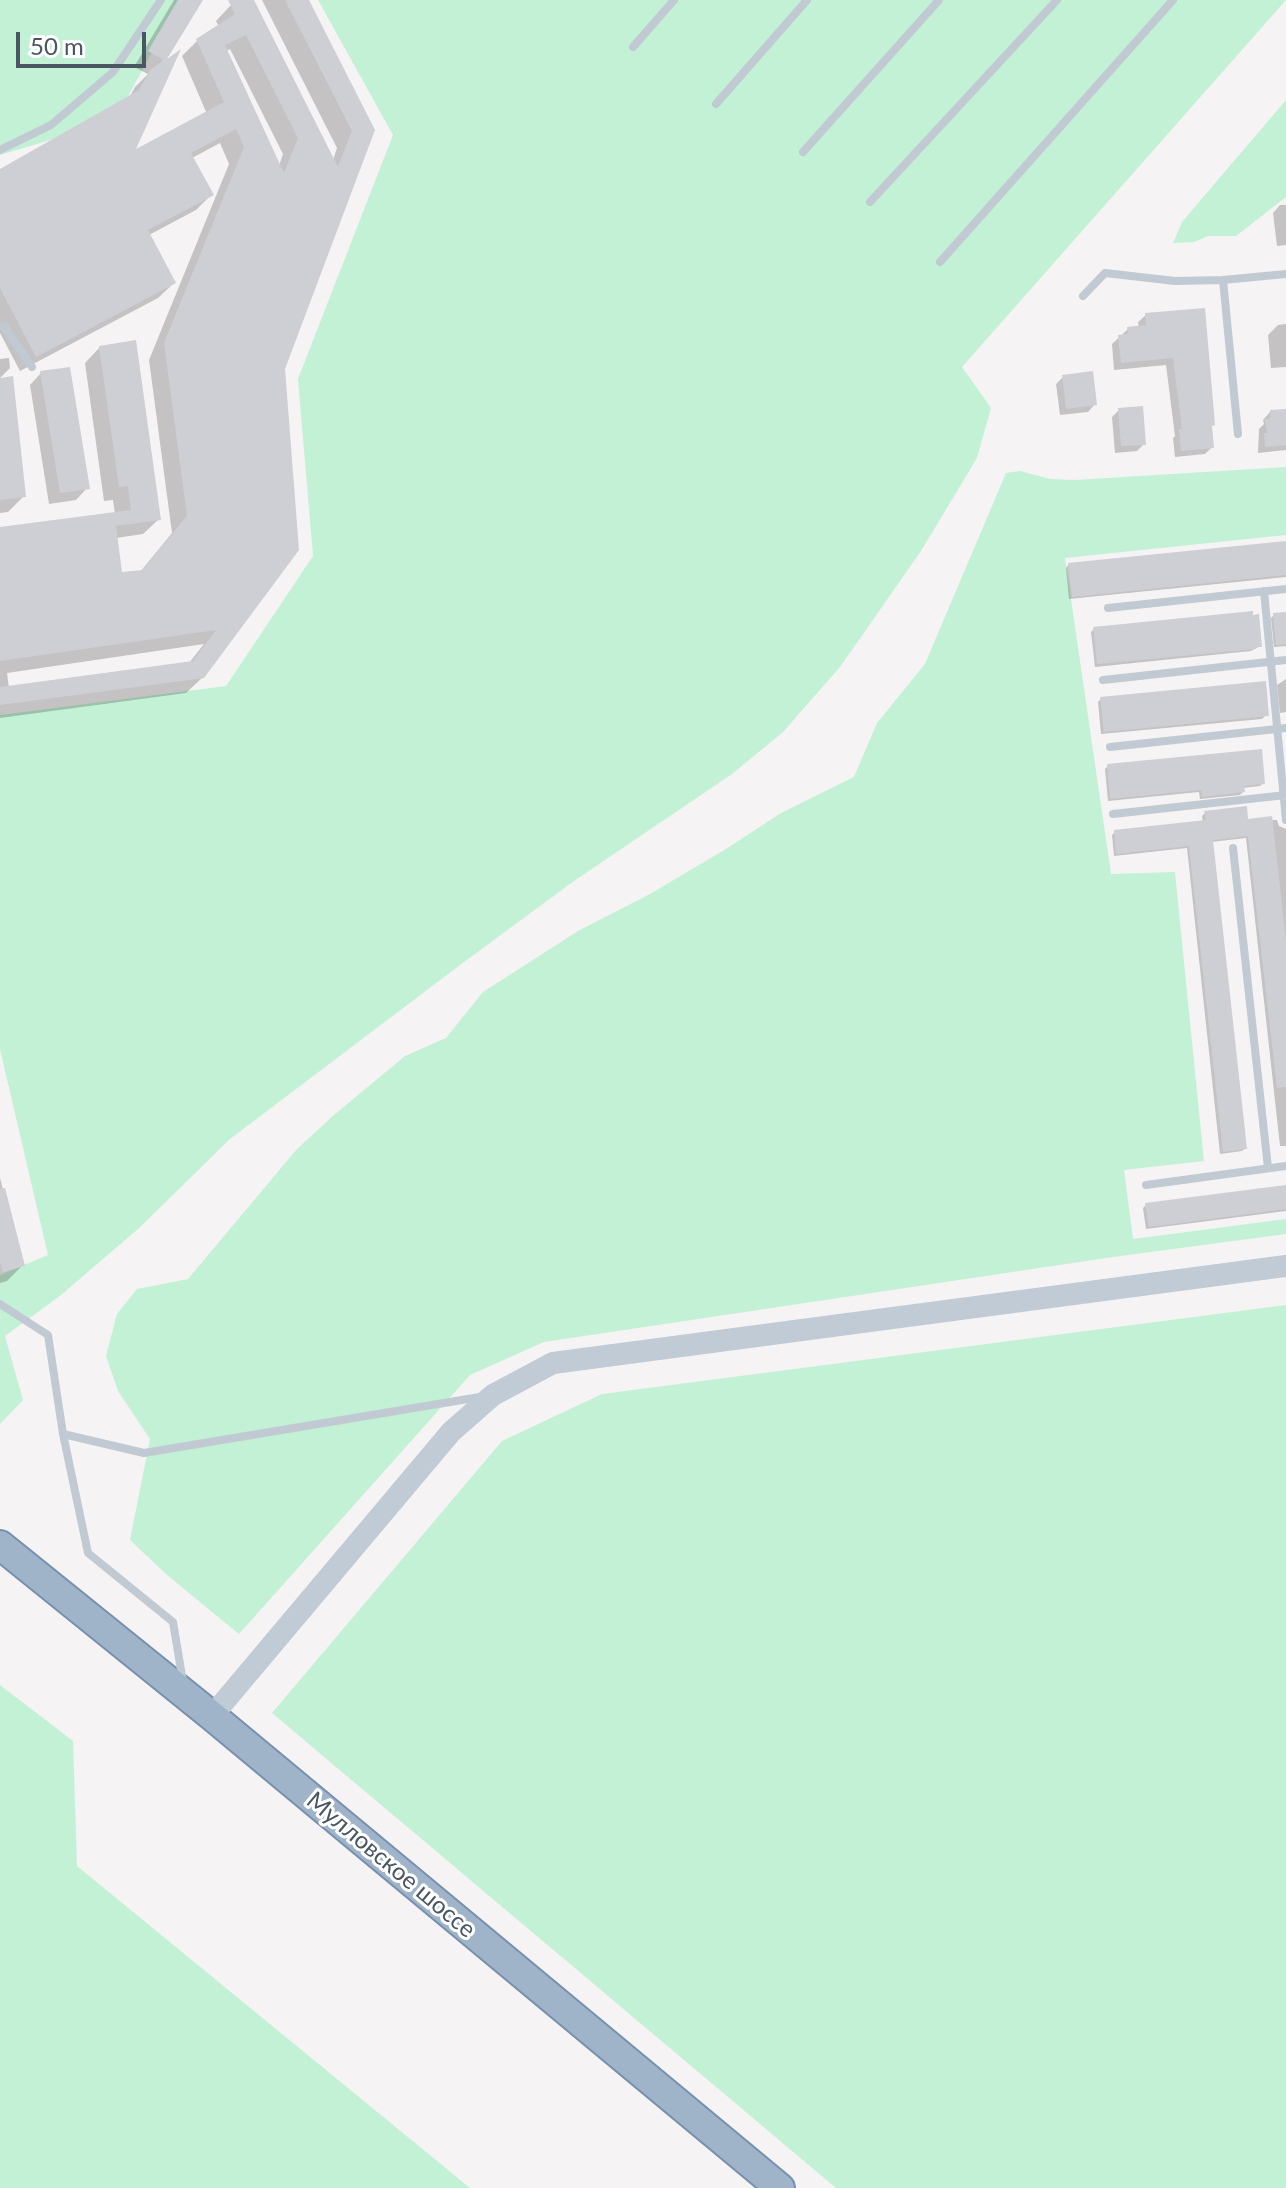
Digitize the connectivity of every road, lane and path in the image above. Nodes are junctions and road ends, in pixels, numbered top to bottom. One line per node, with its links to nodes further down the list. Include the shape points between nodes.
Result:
1 (161, 0): 9 (lane, via 113,72 51,125)
2 (674, 0): 7 (lane)
3 (807, 0): 8 (lane)
4 (939, 0): 10 (lane)
5 (1057, 0): 11 (lane)
6 (1173, 0): 12 (lane)
7 (633, 47)
8 (716, 104)
9 (0, 150)
10 (803, 152)
11 (870, 202)
12 (940, 262)
13 (1286, 274): 14 (lane)
14 (1223, 280): 15 (lane, via 1164,281 1105,273); 18 (lane)
15 (1083, 296)
16 (0, 326): 17 (lane)
17 (32, 367)
18 (1238, 434)
19 (1286, 589): 20 (lane)
20 (1264, 591): 21 (lane); 23 (lane)
21 (1108, 608)
22 (1286, 660): 23 (lane)
23 (1271, 662): 24 (lane); 25 (lane)
24 (1103, 680)
25 (1282, 729): 26 (lane); 27 (lane)
26 (1110, 747)
27 (1285, 795): 28 (lane); 29 (lane)
28 (1113, 814)
29 (1286, 820)
30 (1233, 848): 32 (lane)
31 (1286, 1166): 32 (lane)
32 (1268, 1168): 33 (lane)
33 (1146, 1185)
34 (1286, 1266): 36 (main road, via 553,1363)
35 (0, 1304): 37 (lane, via 48,1335)
36 (493, 1395): 37 (lane, via 144,1453); 40 (main road, via 451,1432)
37 (63, 1434): 39 (lane, via 88,1553 173,1622)
38 (0, 1545): 39 (highway, Мулловское шоссе)
39 (186, 1695): 40 (highway, Мулловское шоссе)
40 (212, 1716): 41 (highway, Мулловское шоссе)
41 (780, 2188)

